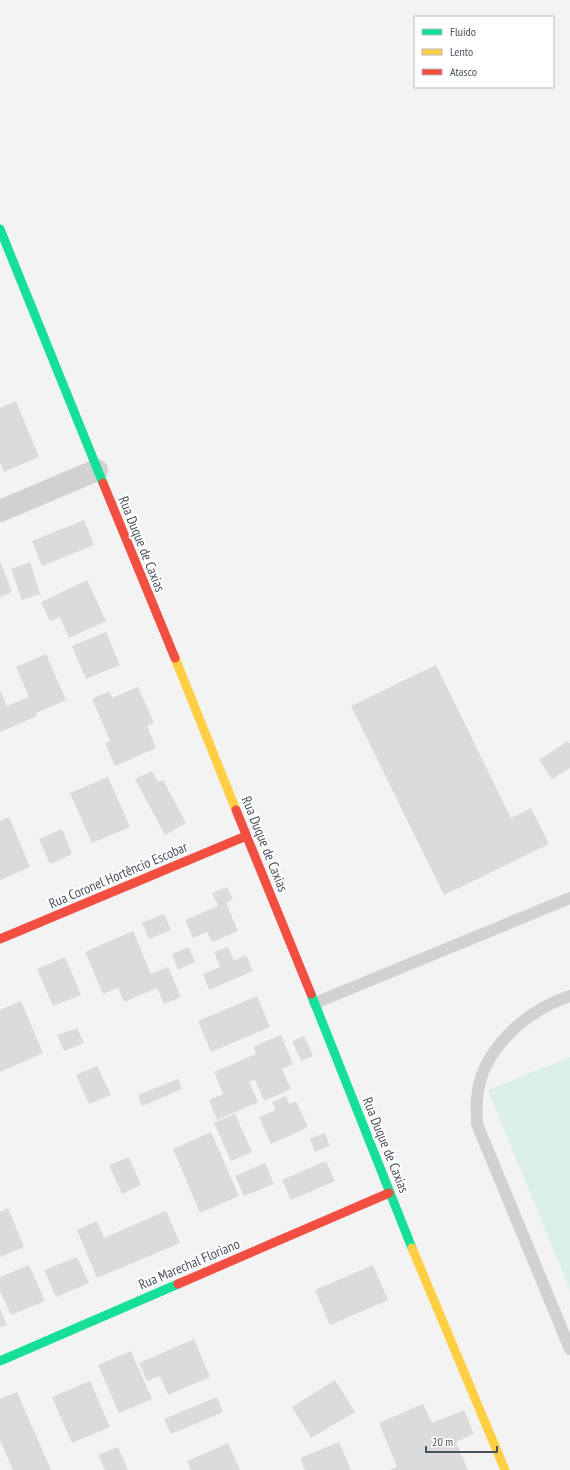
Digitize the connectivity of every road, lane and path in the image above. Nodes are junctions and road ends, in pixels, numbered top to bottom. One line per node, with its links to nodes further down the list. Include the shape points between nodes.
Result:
1 (0, 229): 2 (street, Rua Duque de Caxias)
2 (97, 470): 3 (street); 4 (street, Rua Duque de Caxias)
3 (0, 511)
4 (246, 836): 6 (street, Rua Coronel Hortêncio Escobar); 8 (street, Rua Duque de Caxias)
5 (570, 898): 8 (lane)
6 (0, 939)
7 (570, 996): 10 (lane, via 551,1002 520,1022 496,1048 484,1073 477,1098 478,1124)
8 (315, 1003): 9 (street, Rua Duque de Caxias)
9 (389, 1193): 11 (street, Rua Marechal Floriano); 12 (street, Rua Duque de Caxias)
10 (570, 1348)
11 (0, 1361)
12 (504, 1470)

